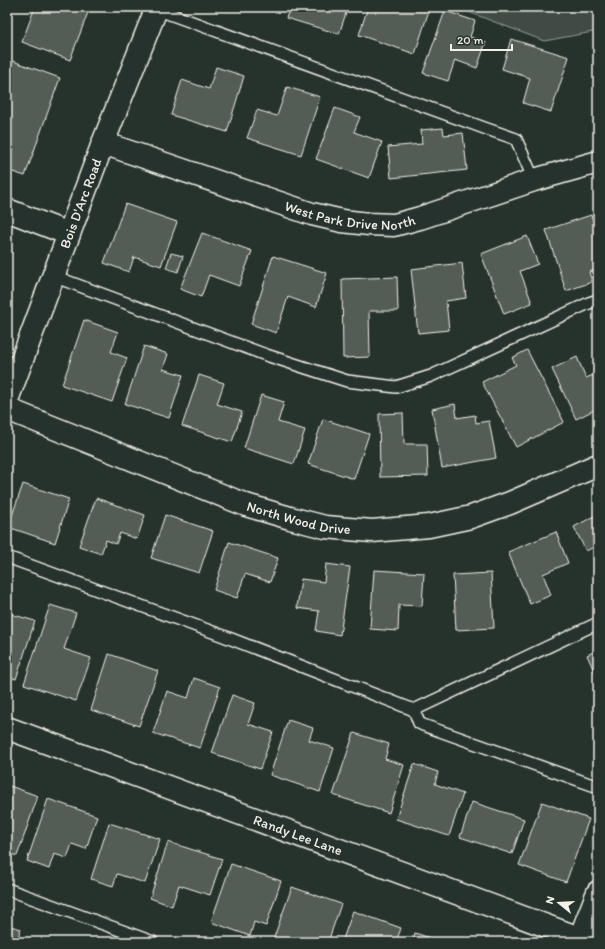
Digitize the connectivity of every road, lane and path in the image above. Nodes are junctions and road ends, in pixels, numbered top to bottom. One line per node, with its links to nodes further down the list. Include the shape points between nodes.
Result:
1 (157, 8): 2 (street, Bois D'Arc Road); 4 (lane, via 516,139)
2 (103, 143): 4 (street, West Park Drive North, via 312,214 369,224 394,225); 6 (street, Bois D'Arc Road)
3 (598, 162): 4 (street, West Park Drive North)
4 (534, 180)
5 (7, 210): 6 (street)
6 (69, 234): 7 (street, Bois D'Arc Road)
7 (53, 276): 8 (lane, via 266,355 339,379 396,387 431,376); 9 (street, Bois D'Arc Road)
8 (598, 300)
9 (7, 400)
10 (7, 409): 11 (street, North Wood Drive, via 246,505 326,527 372,531 429,526 471,517)
11 (598, 465)
12 (7, 557): 14 (lane)
13 (598, 623): 14 (lane)
14 (414, 710): 16 (lane, via 419,722 424,725)
15 (7, 728): 19 (street, Randy Lee Lane)
16 (598, 787)
17 (7, 889): 20 (lane)
18 (598, 892): 19 (street)
19 (585, 940)
20 (153, 942)

